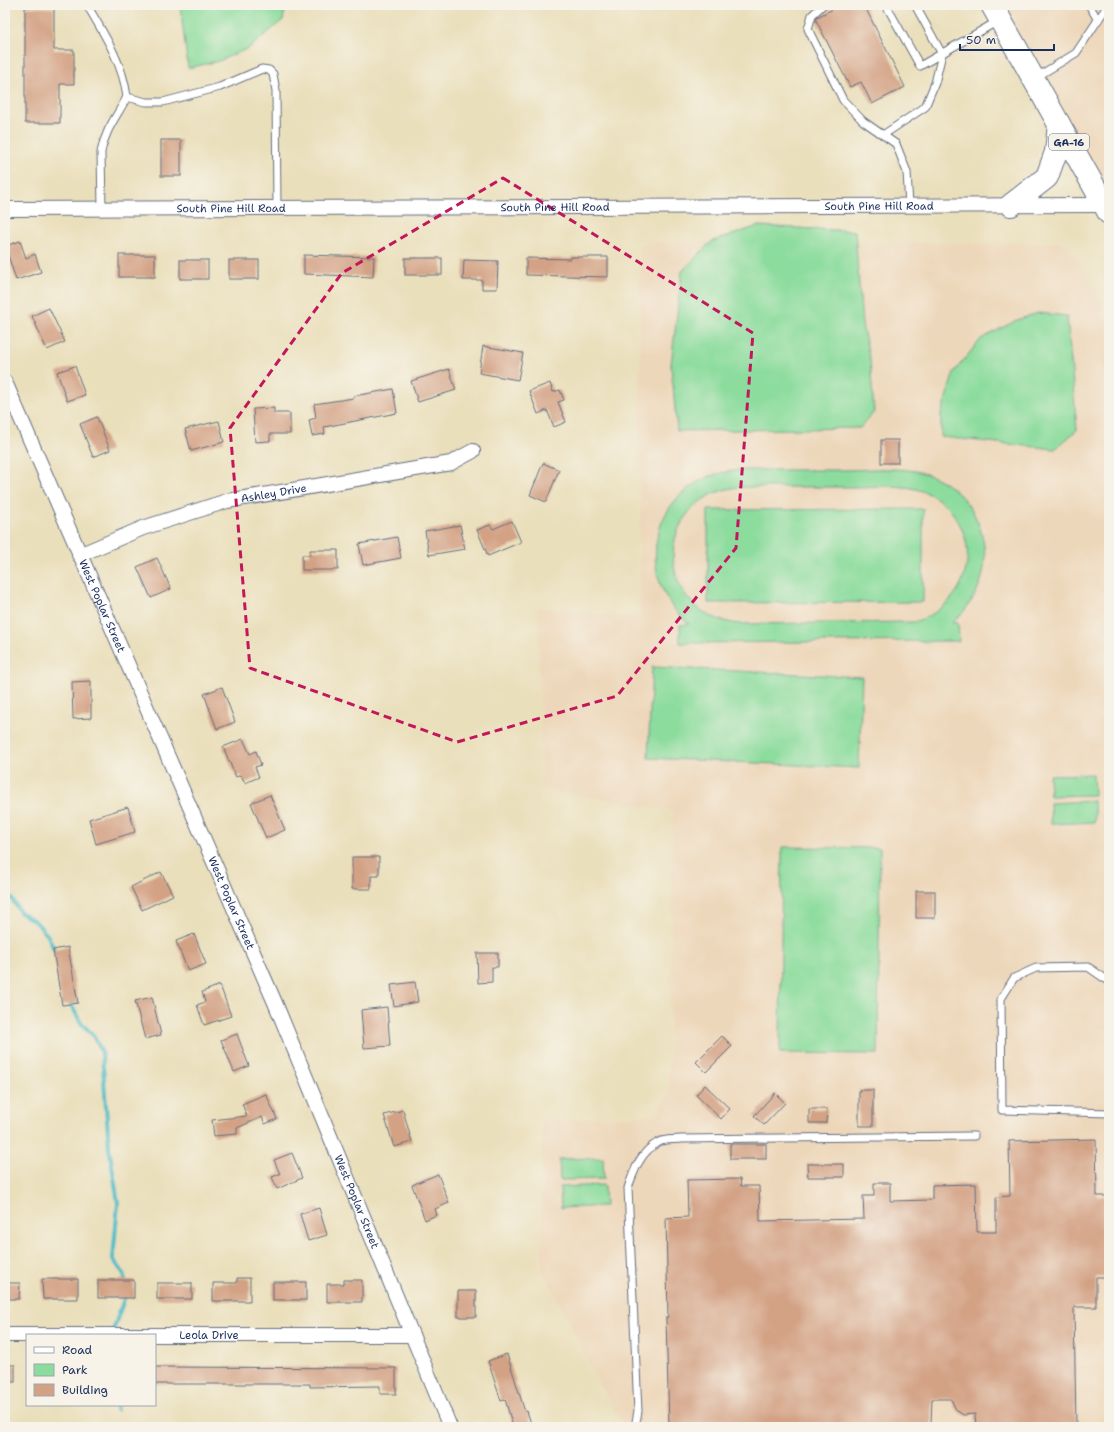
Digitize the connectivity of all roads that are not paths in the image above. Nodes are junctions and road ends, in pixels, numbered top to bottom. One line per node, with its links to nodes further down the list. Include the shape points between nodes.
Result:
1 (87, 5): 11 (lane, via 124,75)
2 (823, 5): 13 (lane, via 812,15 808,29 843,100 863,121)
3 (886, 5): 9 (lane, via 920,66)
4 (915, 5): 9 (lane)
5 (1089, 5): 8 (lane)
6 (1108, 5): 8 (lane)
7 (996, 13): 9 (lane); 10 (main road)
8 (1098, 20): 10 (lane, via 1076,53)
9 (942, 54): 13 (lane, via 935,83 925,107)
10 (1033, 79): 12 (main road, GA-16)
11 (127, 97): 16 (lane, via 146,102 163,102 220,87 262,69 269,70 273,74 276,91); 19 (lane, via 110,124 101,152)
12 (1059, 124): 14 (main road, via 1056,152 1047,176); 17 (main road, GA-16)
13 (883, 135): 15 (lane, via 896,144 907,172)
14 (1011, 205): 15 (street, South Pine Hill Road); 17 (street, South Pine Hill Road)
15 (909, 206): 16 (street, South Pine Hill Road)
16 (277, 208): 19 (street, South Pine Hill Road)
17 (1107, 208)
18 (5, 209): 19 (street, South Pine Hill Road)
19 (102, 209)
20 (5, 382): 22 (street, West Poplar Street)
21 (473, 451): 22 (street, Ashley Drive, via 451,463 227,501 143,528)
22 (79, 554): 29 (street, West Poplar Street, via 276,1005)
23 (1109, 984): 24 (lane, via 1088,967 1036,968 1014,978 1001,999 1002,1110)
24 (1109, 1113)
25 (974, 1136): 31 (lane, via 681,1138 660,1142 648,1150 634,1167 628,1188 638,1411)
26 (5, 1334): 27 (street, Leola Drive)
27 (26, 1334)
28 (156, 1334): 29 (street, Leola Drive)
29 (412, 1335): 30 (street, West Poplar Street)
30 (450, 1427)
31 (635, 1427)

